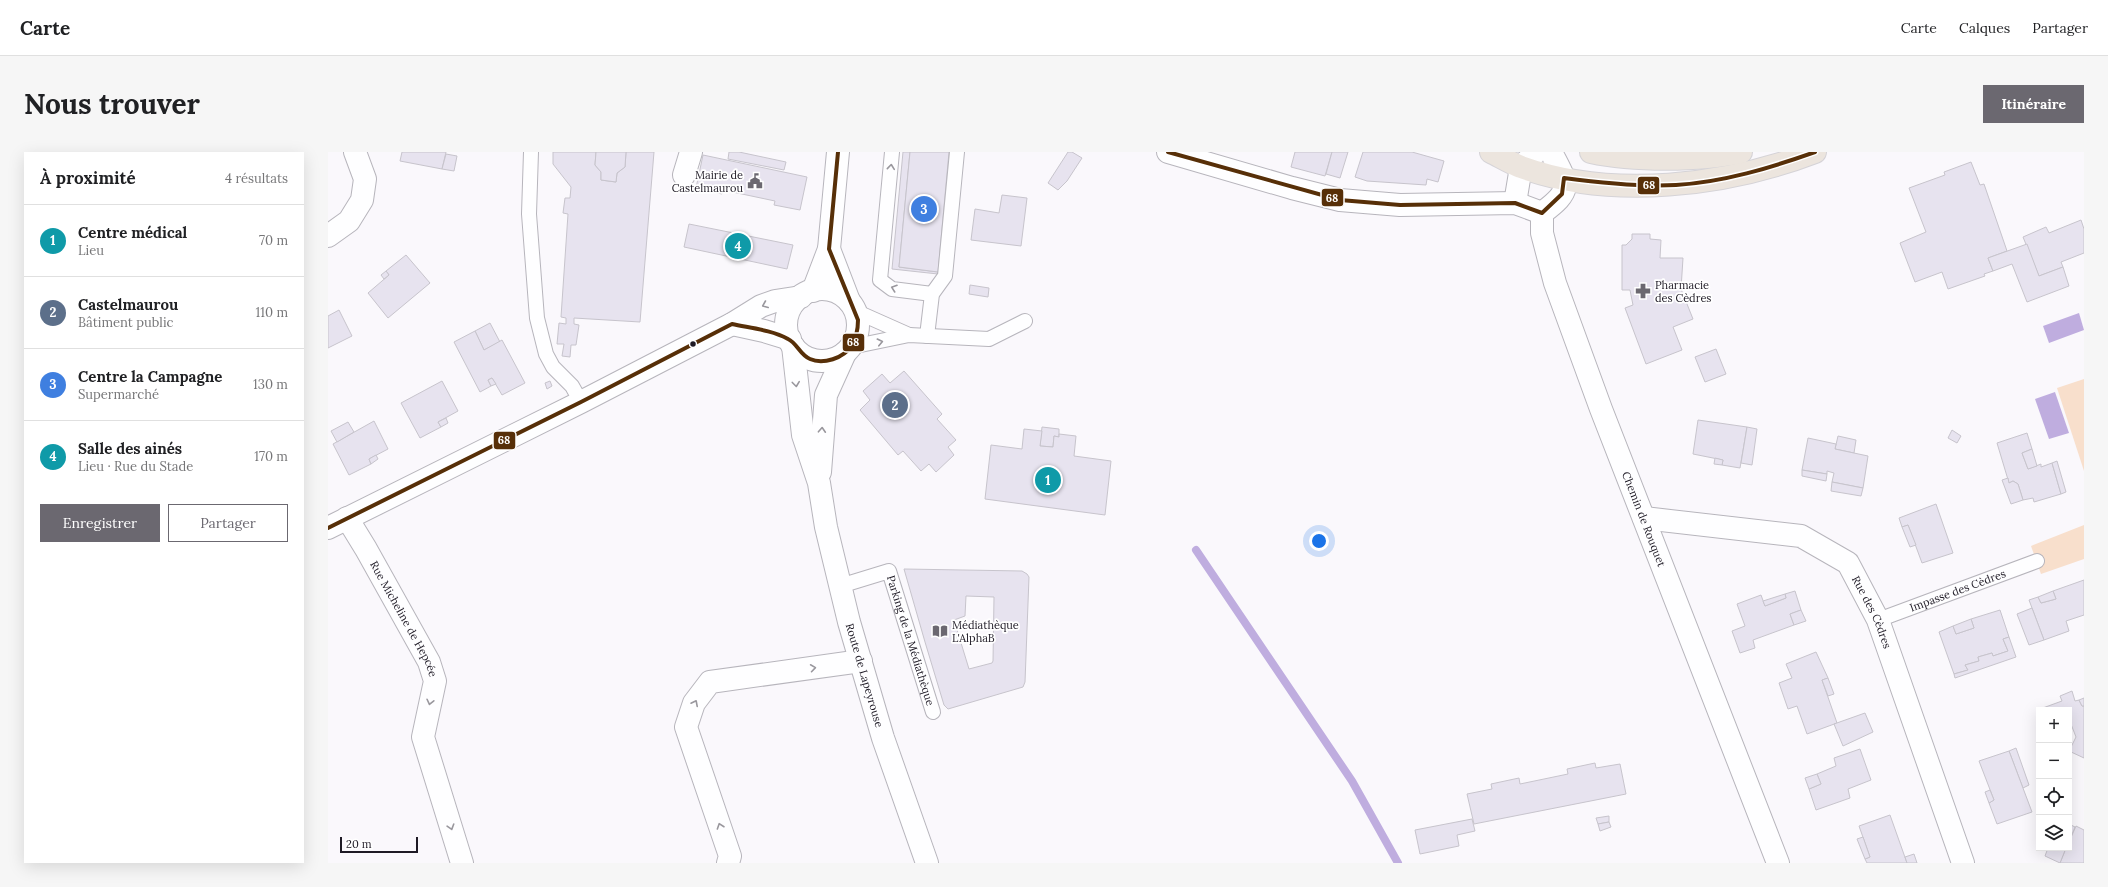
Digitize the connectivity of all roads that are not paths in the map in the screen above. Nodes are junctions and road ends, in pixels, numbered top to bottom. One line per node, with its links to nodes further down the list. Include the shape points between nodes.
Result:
1 (356, 152): 18 (street, via 364,179 362,200 349,221)
2 (531, 152): 29 (lane, via 529,214 537,318 546,354 553,367 572,386)
3 (691, 152): 14 (street)
4 (838, 152): 19 (street)
5 (892, 152): 21 (lane, one-way to 5, via 892,289 880,280)
6 (957, 152): 21 (lane, via 945,276)
7 (1168, 152): 16 (street, via 1340,200 1400,205)
8 (1491, 152): 13 (main road)
9 (1552, 152): 15 (street)
10 (1591, 152): 11 (main road, via 1643,158 1674,158)
11 (1741, 152)
12 (1815, 152): 15 (main road, via 1736,176 1677,185 1611,184)
13 (1528, 159): 15 (main road); 16 (street)
14 (684, 175)
15 (1564, 178): 17 (street, via 1566,186 1560,200)
16 (1515, 203): 17 (street)
17 (1542, 213): 31 (street, Chemin de Rouquet, via 1542,233 1555,283)
18 (328, 236)
19 (829, 249): 20 (street); 22 (street)
20 (807, 294): 22 (street, via 823,289 832,291); 24 (street, one-way to 24, via 761,306); 27 (street, via 794,304 788,316 787,331)
21 (932, 294): 26 (lane)
22 (852, 306): 25 (lane); 28 (street, via 858,330)
23 (1025, 321): 26 (lane, via 989,339)
24 (732, 324): 27 (street, via 764,331); 29 (street)
25 (909, 335): 26 (lane); 28 (lane, one-way to 25)
26 (927, 336)
27 (791, 343): 28 (street, via 811,360 835,359); 30 (street, Route de Lapeyrouse, one-way to 30, via 803,435)
28 (848, 350): 30 (street, Route de Lapeyrouse, one-way to 28, via 826,395 833,375)
29 (581, 402): 32 (street)
30 (819, 483): 34 (street, Route de Lapeyrouse)
31 (1644, 518): 35 (street, Rue des Cèdres, via 1801,536 1848,563); 41 (street, Chemin de Rouquet)
32 (337, 523): 38 (street, Rue Micheline de Hepcée, one-way to 38, via 366,549 429,662 435,682 423,737)
33 (2037, 561): 35 (lane, Impasse des Cèdres)
34 (840, 586): 36 (street, Route de Lapeyrouse); 37 (lane, Parking de la Médiathèque, via 889,571)
35 (1878, 620): 42 (street, Rue des Cèdres)
36 (861, 661): 39 (street, one-way to 36, via 730,856 686,727 694,702 710,682); 40 (street, Route de Lapeyrouse, via 883,738)
37 (933, 712)
38 (462, 863)
39 (728, 863)
40 (927, 863)
41 (1778, 863)
42 (1963, 863)

